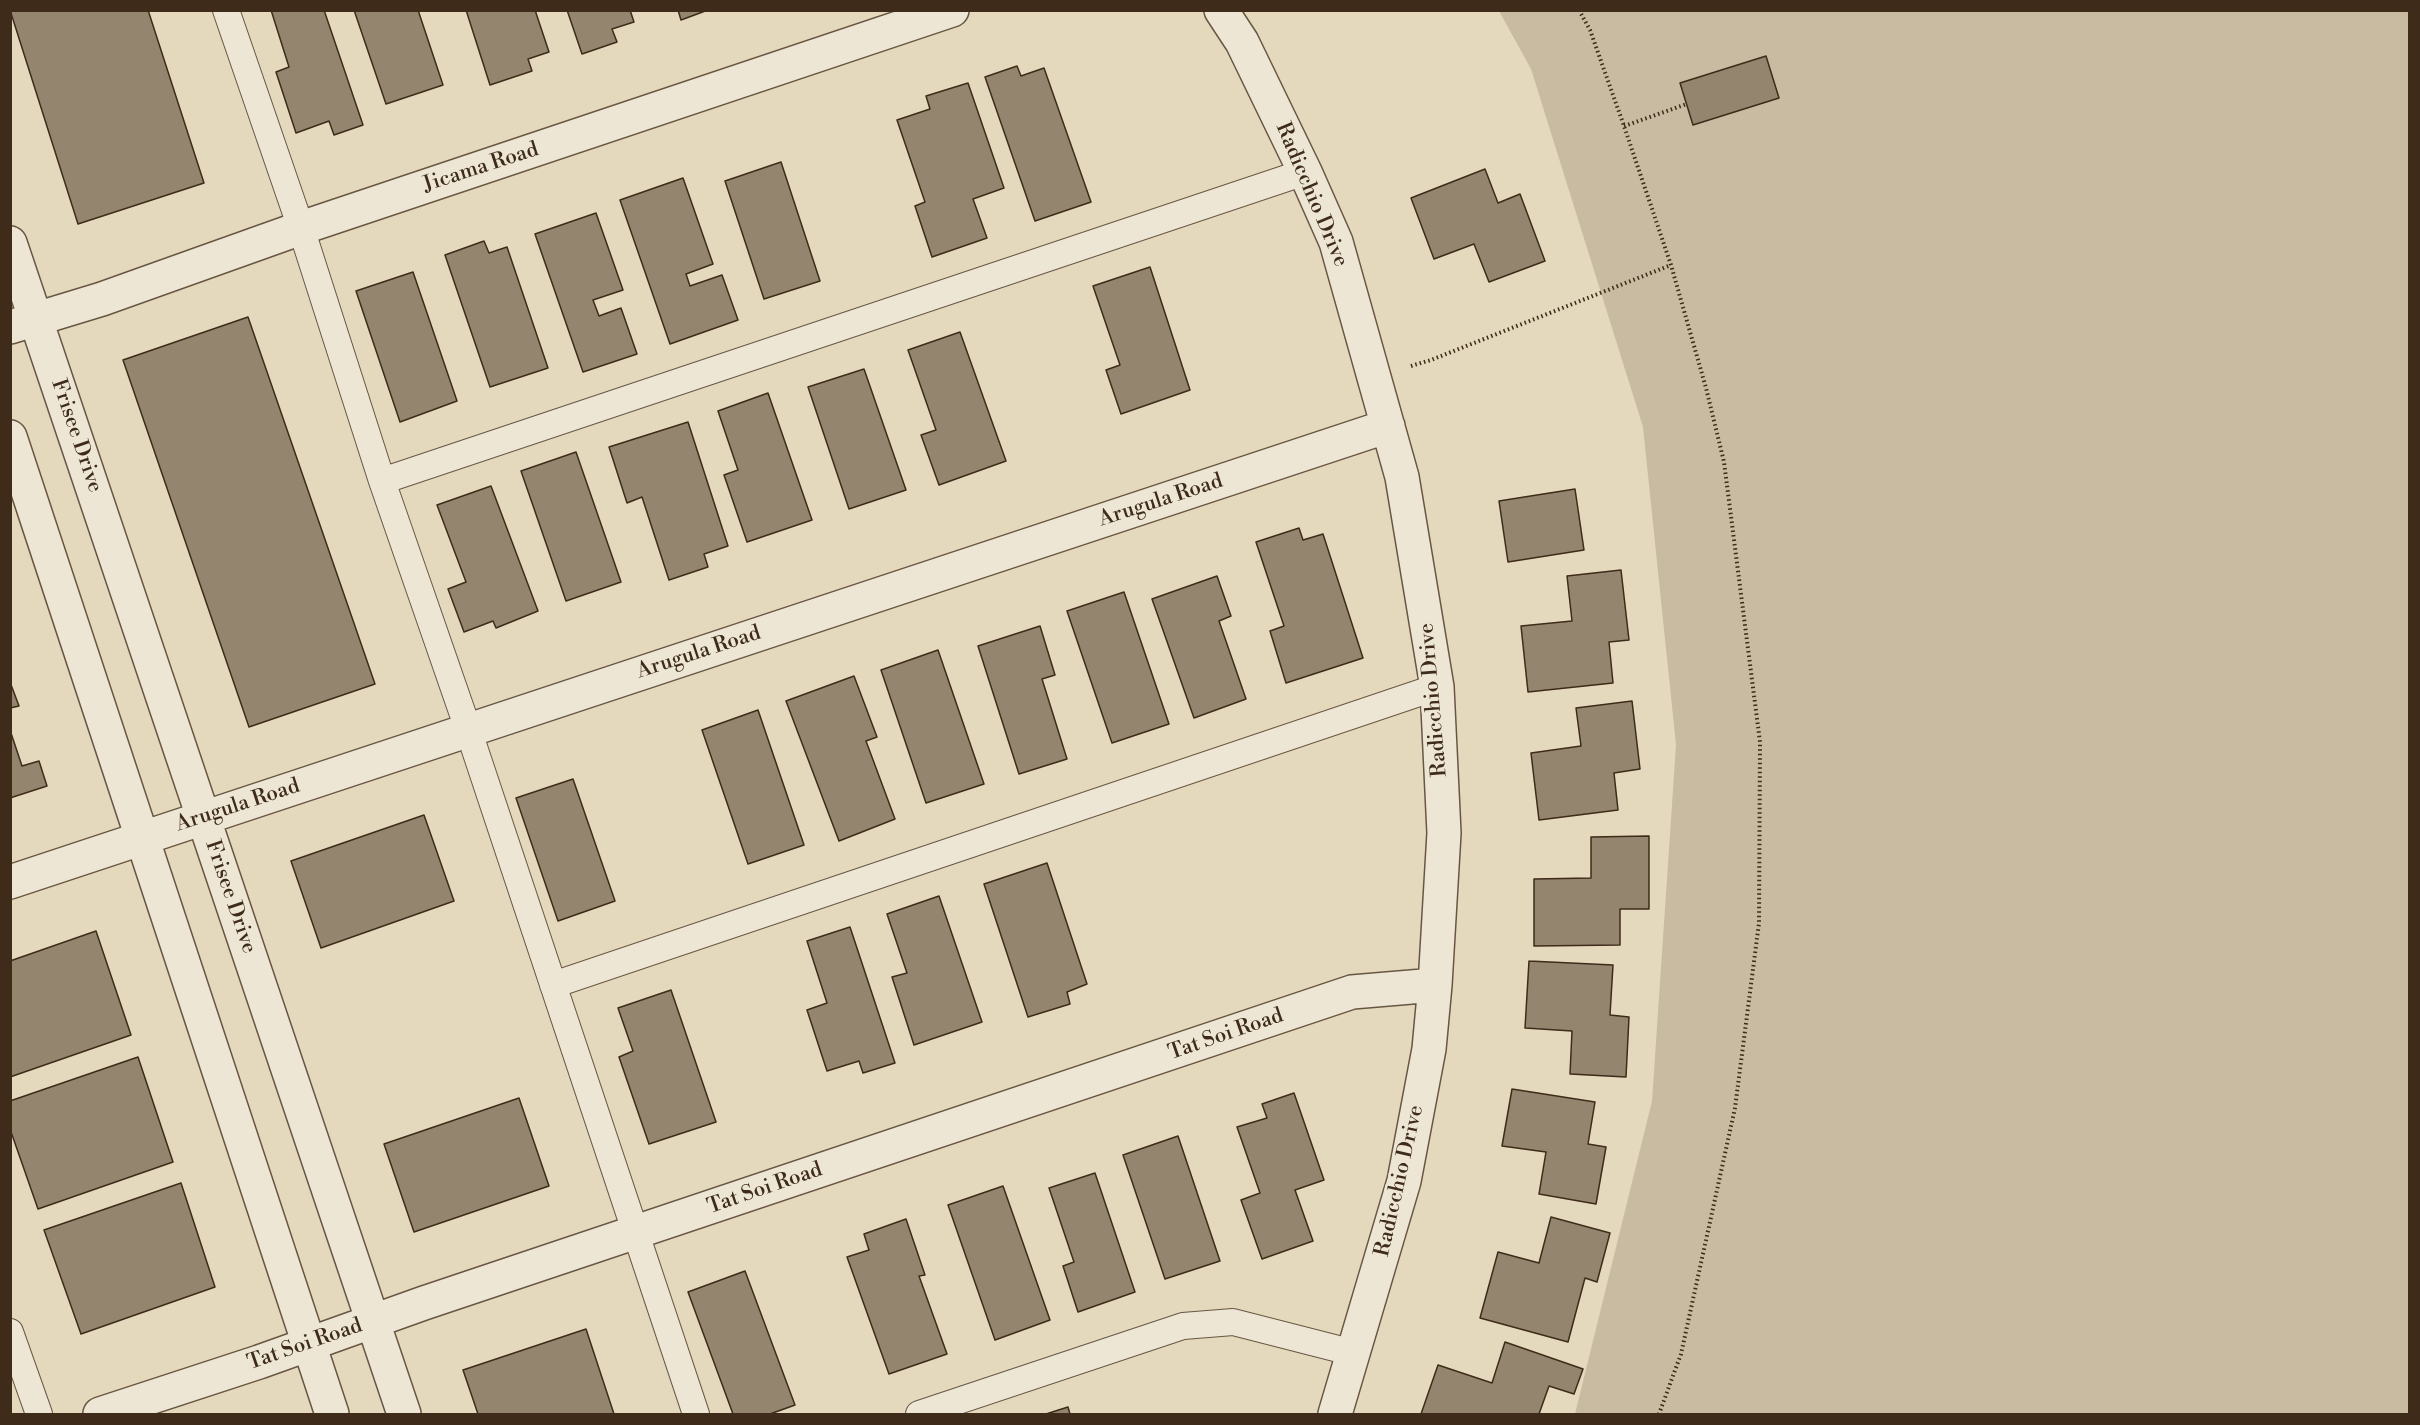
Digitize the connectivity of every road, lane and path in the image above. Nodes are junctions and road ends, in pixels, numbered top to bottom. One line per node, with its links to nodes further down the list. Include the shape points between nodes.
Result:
1 (226, 10): 8 (lane)
2 (952, 10): 8 (street, Jicama Road)
3 (1221, 10): 7 (street, Radicchio Drive, via 1242,42)
4 (1579, 10): 6 (path, via 1590,30)
5 (1687, 104): 6 (path)
6 (1624, 126): 10 (path)
7 (1305, 172): 13 (street, Radicchio Drive, via 1336,242); 15 (lane)
8 (302, 228): 11 (street, Jicama Road); 15 (lane)
9 (10, 243): 11 (street, Frisee Drive)
10 (1671, 265): 12 (path); 35 (path, via 1724,462 1760,742 1759,923 1735,1108 1681,1354)
11 (23, 323): 18 (street, Frisee Drive)
12 (1427, 362)
13 (1388, 426): 16 (street, Radicchio Drive, via 1402,477); 17 (street, Arugula Road)
14 (10, 437): 19 (street)
15 (382, 481): 17 (lane)
16 (1437, 687): 21 (lane); 22 (street, Radicchio Drive, via 1444,833)
17 (468, 729): 18 (street, Arugula Road); 21 (lane)
18 (203, 818): 19 (street, Arugula Road); 24 (street, Frisee Drive)
19 (142, 837): 20 (street, Arugula Road); 26 (street)
20 (10, 882)
21 (553, 985): 23 (lane)
22 (1435, 985): 23 (street, Tat Soi Road, via 1352,992); 27 (street, Radicchio Drive, via 1429,1049 1404,1181)
23 (637, 1232): 24 (street, Tat Soi Road); 32 (lane)
24 (373, 1321): 26 (street, Tat Soi Road); 31 (street, Frisee Drive)
25 (10, 1332): 28 (lane)
26 (308, 1344): 29 (street, Tat Soi Road); 30 (street)
27 (1354, 1353): 33 (lane, via 1233,1322 1183,1326); 34 (street, Radicchio Drive)
28 (39, 1414)
29 (100, 1414)
30 (332, 1414)
31 (404, 1414)
32 (696, 1414)
33 (919, 1414)
34 (1335, 1414)
35 (1659, 1414)

